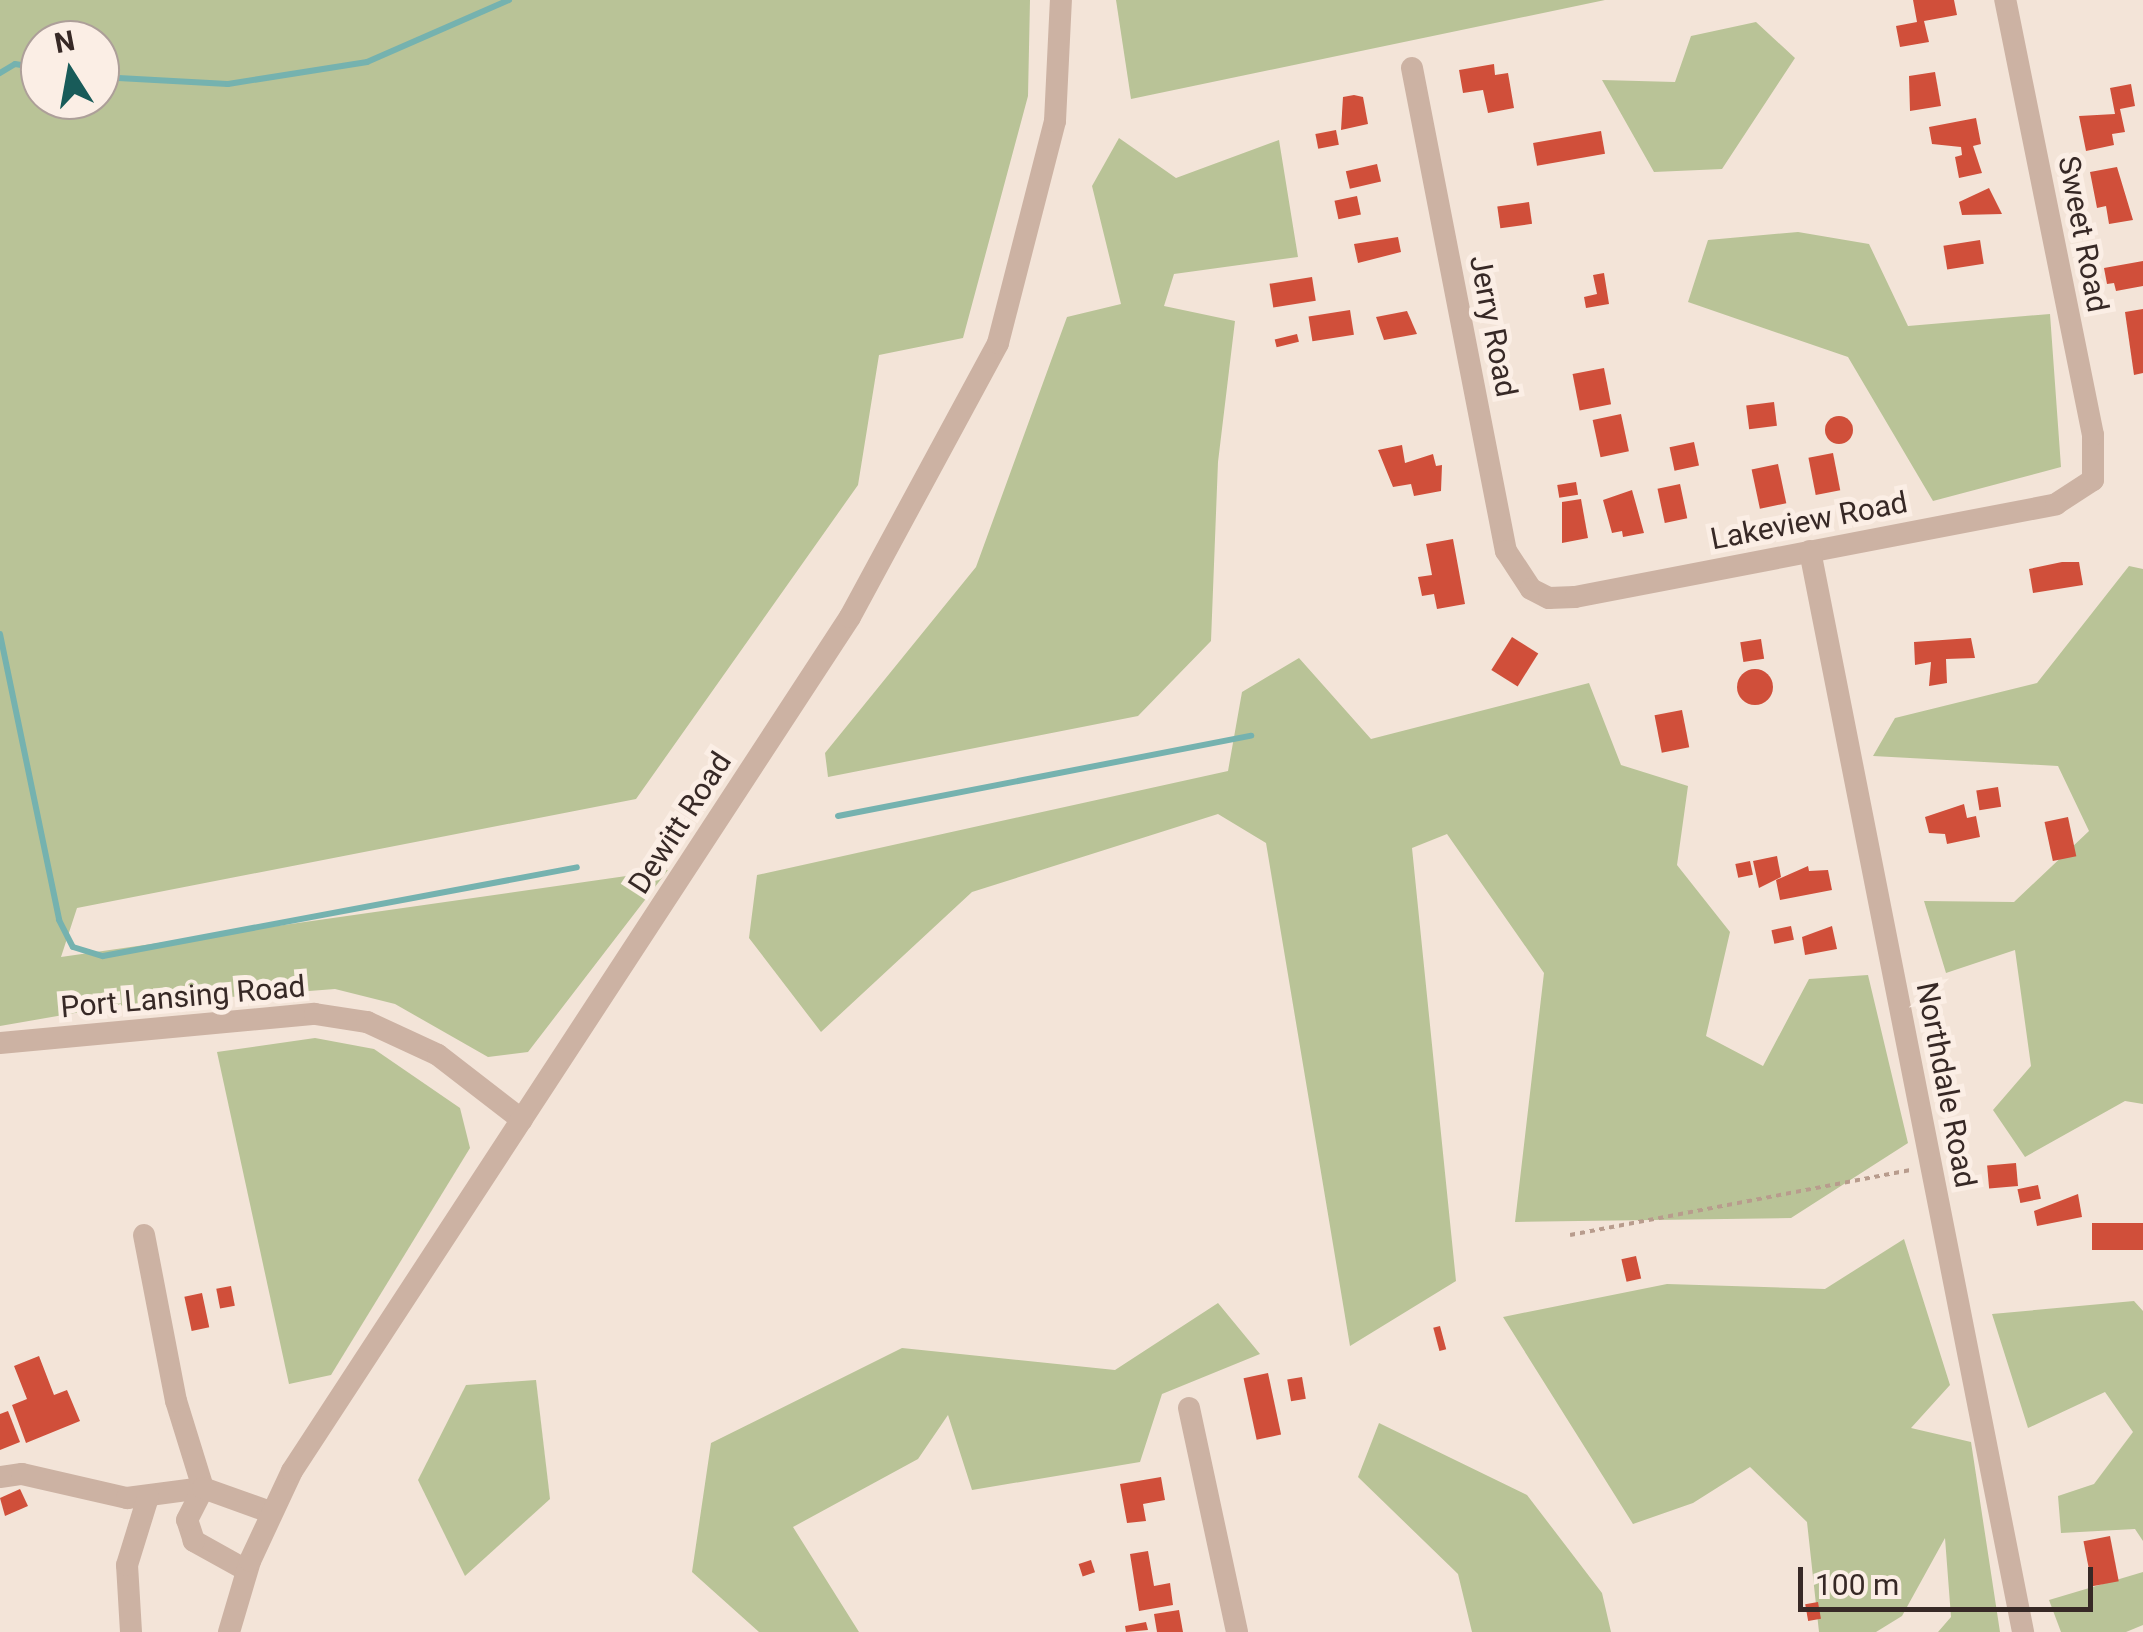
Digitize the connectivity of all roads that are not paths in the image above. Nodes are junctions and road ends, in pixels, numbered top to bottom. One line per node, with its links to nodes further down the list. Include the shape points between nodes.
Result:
1 (1061, 0): 8 (street, Dewitt Road, via 1055,120 998,342 850,617)
2 (2005, 0): 4 (street, Sweet Road, via 2093,435)
3 (1412, 68): 6 (street, Jerry Road, via 1506,552)
4 (2092, 480): 5 (street, Lakeview Road, via 2056,504)
5 (1810, 550): 6 (street, Lakeview Road, via 1575,597 1550,598); 19 (street, Northdale Road)
6 (1531, 589)
7 (0, 1044): 8 (street, Port Lansing Road, via 315,1014 367,1022 438,1055)
8 (522, 1120): 14 (street, Dewitt Road)
9 (144, 1235): 12 (street, via 176,1401)
10 (1189, 1408): 18 (street)
11 (0, 1477): 13 (street, via 22,1474)
12 (203, 1488): 13 (street); 14 (street); 15 (street, via 187,1520 194,1541)
13 (148, 1497): 16 (street, via 127,1565)
14 (270, 1512): 15 (street, Dewitt Road)
15 (246, 1570): 17 (street, Dewitt Road)
16 (131, 1632)
17 (229, 1632)
18 (1237, 1632)
19 (2024, 1632)

